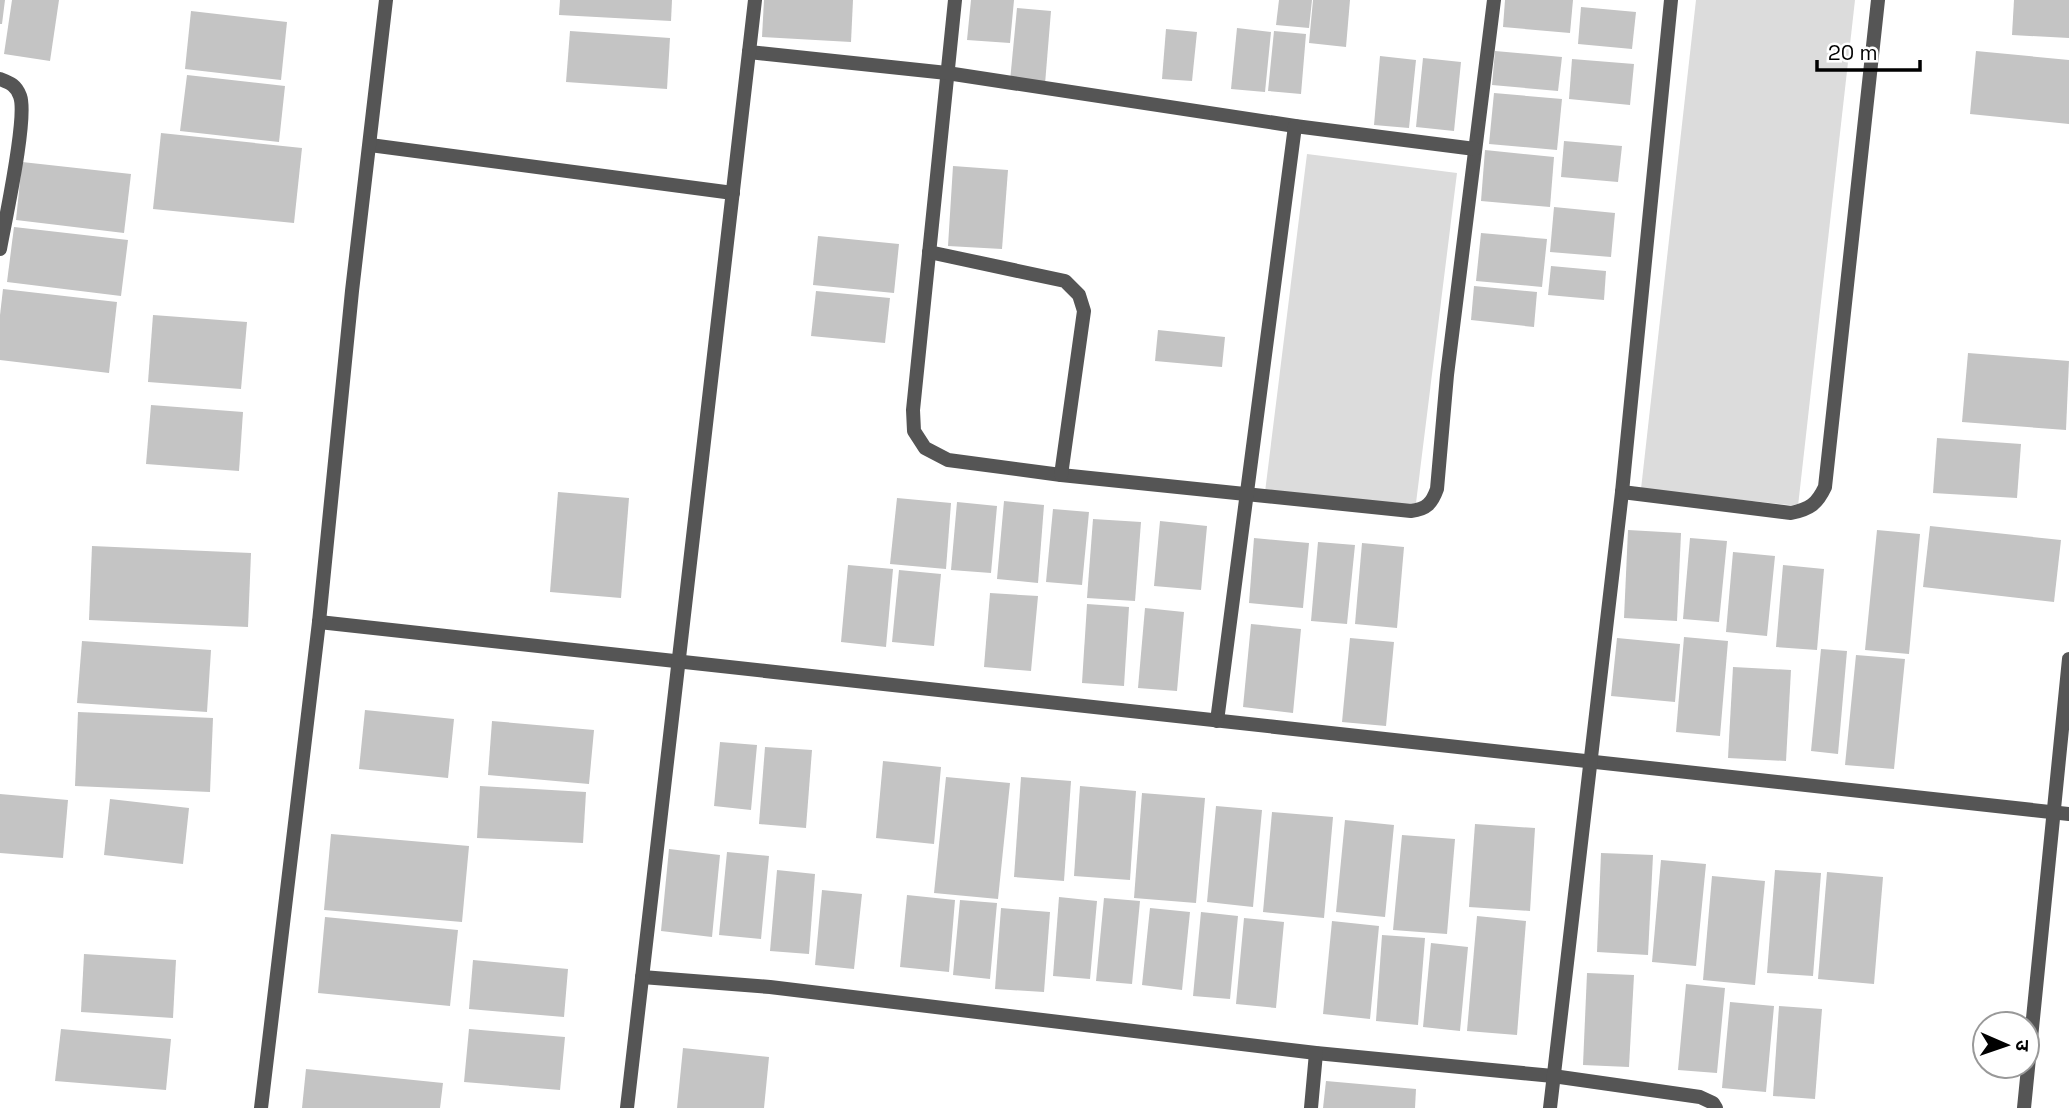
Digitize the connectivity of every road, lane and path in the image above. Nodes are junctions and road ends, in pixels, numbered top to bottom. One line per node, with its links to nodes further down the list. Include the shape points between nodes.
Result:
1 (386, 0): 11 (street)
2 (755, 0): 7 (street)
3 (955, 0): 8 (street)
4 (1494, 0): 12 (street)
5 (1671, 0): 17 (street)
6 (1878, 0): 17 (street, via 1825,487 1818,503 1791,513)
7 (749, 52): 8 (street); 13 (street)
8 (947, 73): 10 (street); 15 (street)
9 (0, 79): 14 (street, via 14,85 21,98 21,122)
10 (1295, 126): 12 (street); 18 (street)
11 (370, 145): 13 (street); 19 (street)
12 (1475, 149): 18 (street, via 1432,503 1411,510)
13 (733, 193): 21 (street)
14 (0, 249)
15 (929, 252): 16 (street, via 914,431 925,448 948,460); 16 (street, via 1065,281 1079,295 1084,311)
16 (1062, 475): 18 (street)
17 (1622, 492): 23 (street)
18 (1247, 493): 22 (street)
19 (319, 622): 21 (street); 29 (street)
20 (2069, 659): 24 (street)
21 (678, 662): 22 (street); 26 (street)
22 (1217, 721): 23 (street)
23 (1591, 761): 24 (street); 28 (street)
24 (2053, 812): 25 (street); 34 (street)
25 (2069, 814)
26 (642, 977): 27 (street, via 770,987); 30 (street)
27 (1316, 1054): 28 (street); 31 (street)
28 (1553, 1076): 32 (street); 33 (street, via 1700,1097)
29 (261, 1108)
30 (627, 1108)
31 (1311, 1108)
32 (1550, 1108)
33 (1716, 1108)
34 (2024, 1108)

